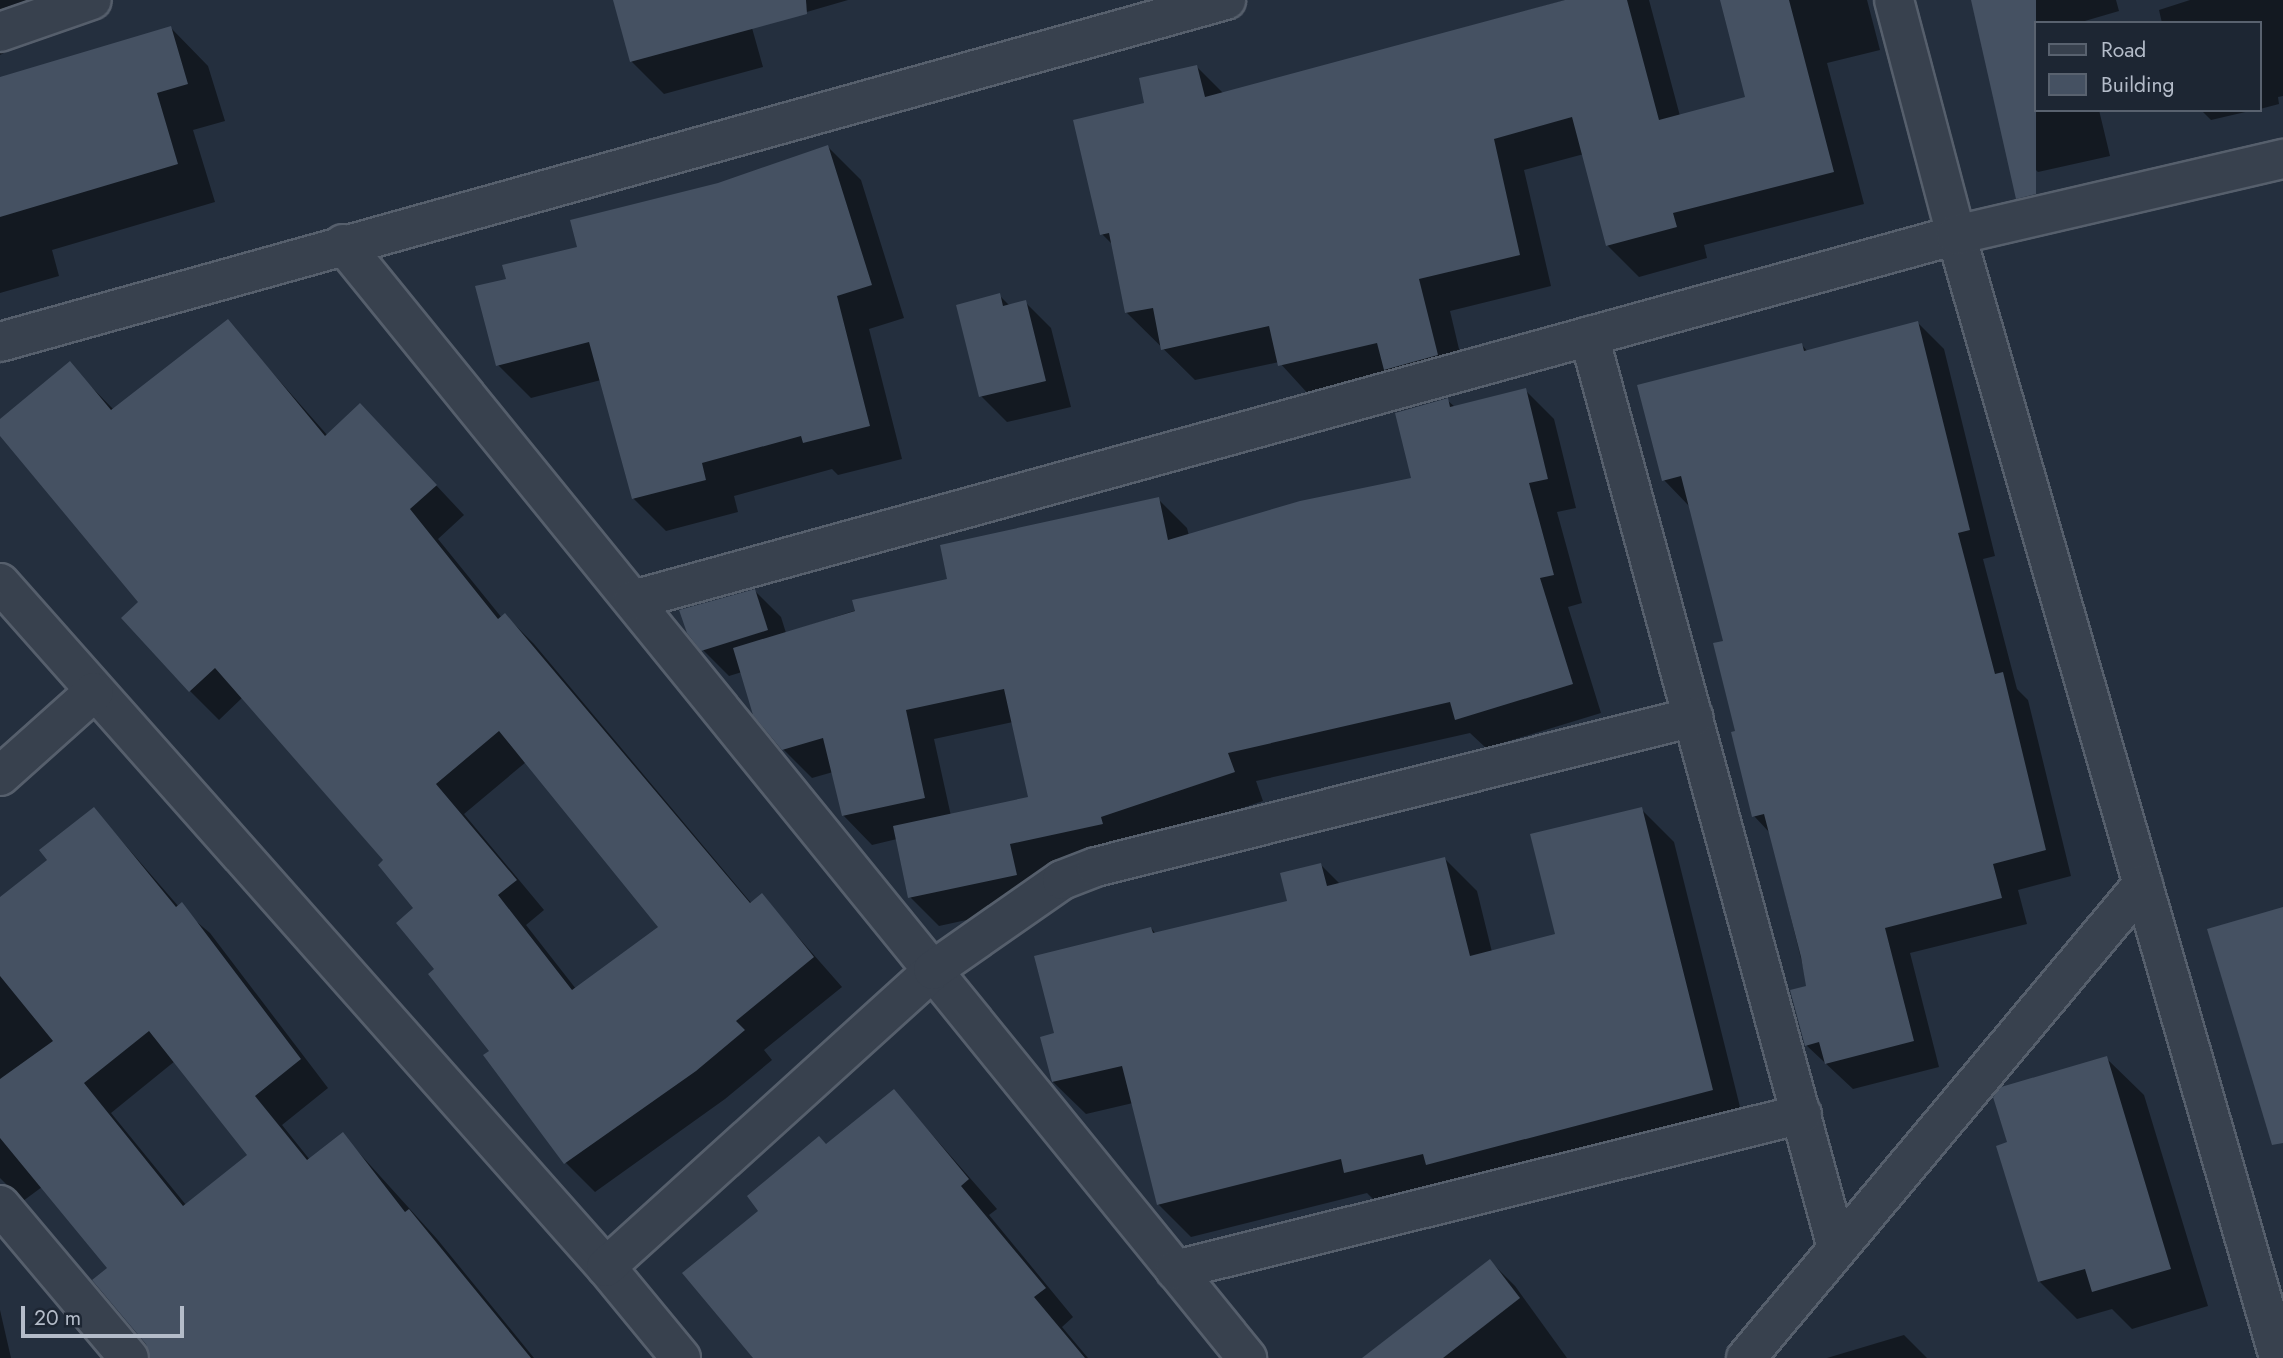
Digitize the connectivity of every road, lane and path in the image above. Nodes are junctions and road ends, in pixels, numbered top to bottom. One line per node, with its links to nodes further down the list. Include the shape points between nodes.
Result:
1 (92, 0): 4 (street)
2 (1226, 0): 7 (street)
3 (1894, 0): 6 (street)
4 (0, 32)
5 (2283, 159): 6 (street)
6 (1956, 235): 8 (street); 15 (street)
7 (342, 244): 9 (street); 11 (street)
8 (1589, 336): 11 (street); 13 (street)
9 (0, 342)
10 (0, 583): 12 (street)
11 (632, 600): 16 (street)
12 (94, 692): 14 (street); 20 (street)
13 (1693, 717): 16 (street, via 1096,867 1028,900); 17 (street)
14 (0, 776)
15 (2143, 884): 19 (street); 26 (street)
16 (933, 970): 20 (street); 21 (street)
17 (1802, 1114): 19 (street); 21 (street)
18 (0, 1205): 22 (street)
19 (1837, 1248): 25 (street)
20 (607, 1267): 23 (street)
21 (1175, 1270): 24 (street)
22 (129, 1358)
23 (681, 1358)
24 (1247, 1358)
25 (1746, 1358)
26 (2279, 1358)

